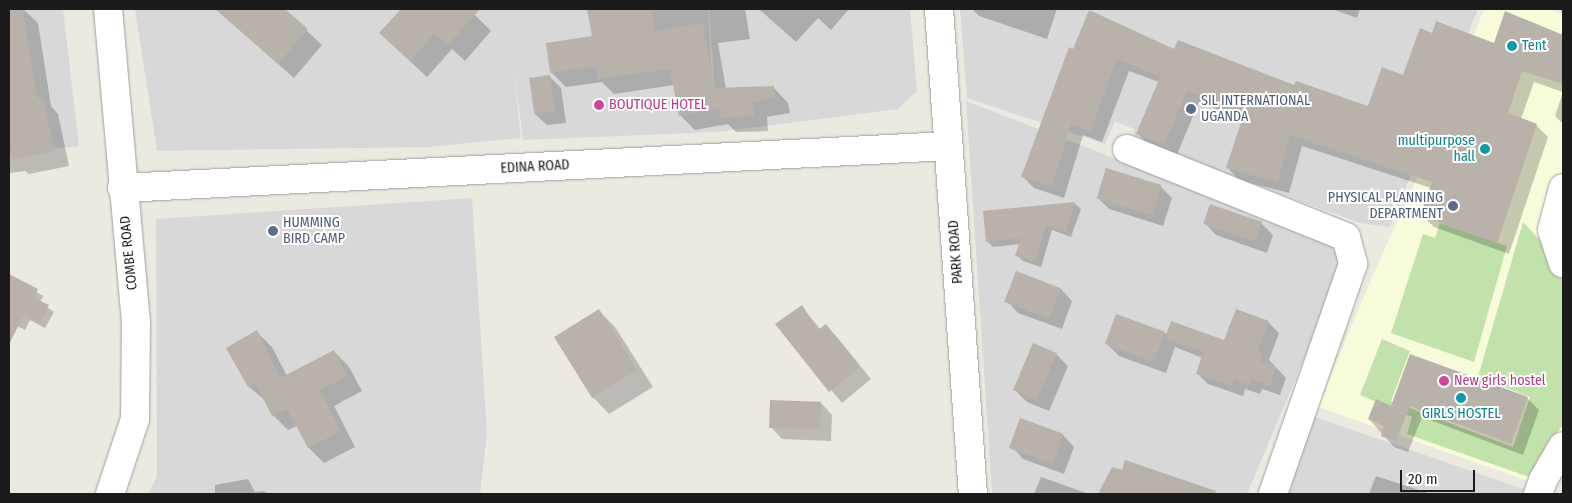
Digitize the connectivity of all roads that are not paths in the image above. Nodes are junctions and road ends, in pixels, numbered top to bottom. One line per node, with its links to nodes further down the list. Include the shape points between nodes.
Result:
1 (108, 9): 5 (street, COMBE ROAD)
2 (939, 9): 3 (street, PARK ROAD)
3 (948, 146): 5 (street, EDINA ROAD); 10 (street, PARK ROAD)
4 (1127, 149): 11 (street, via 1346,237 1353,264)
5 (122, 188): 9 (street, COMBE ROAD, via 136,322 135,419)
6 (1563, 188): 7 (street, via 1552,230)
7 (1563, 263)
8 (1563, 446): 12 (street)
9 (110, 494)
10 (973, 494)
11 (1273, 494)
12 (1538, 494)

